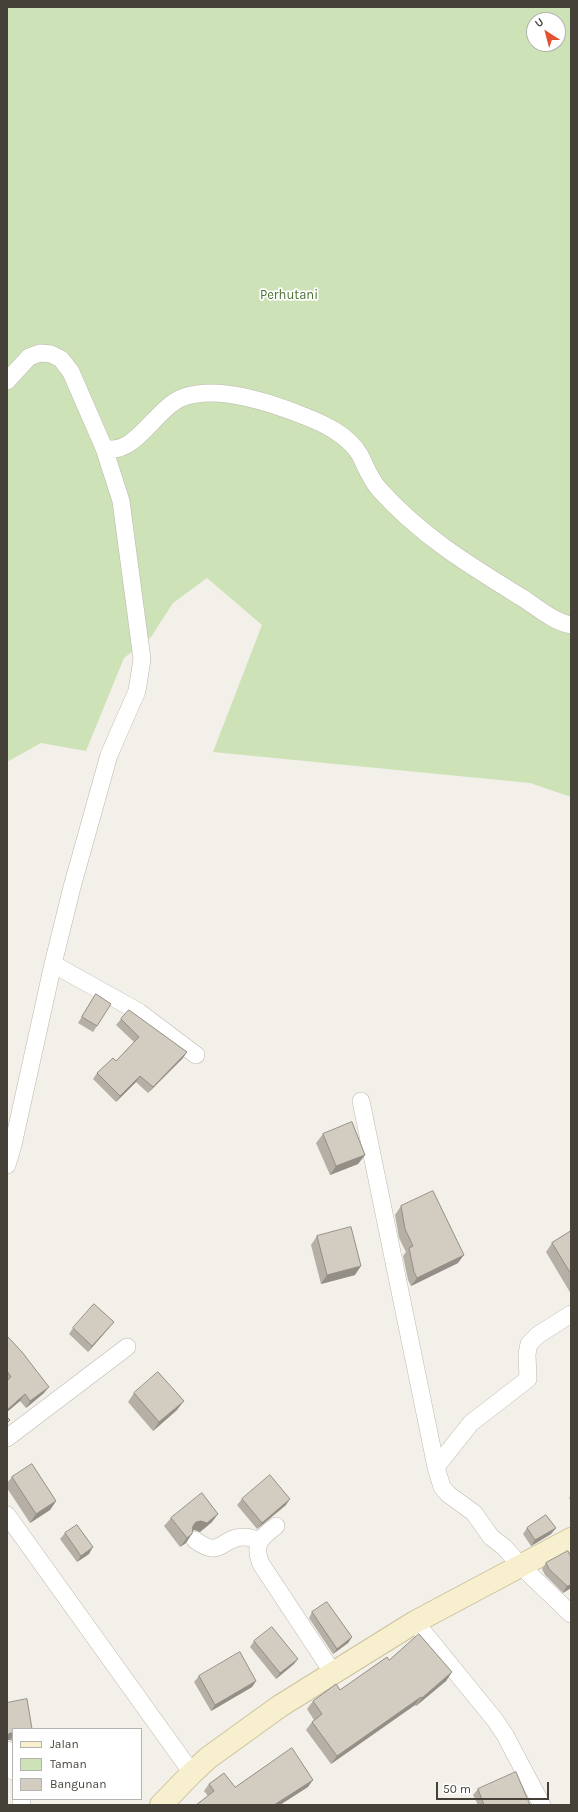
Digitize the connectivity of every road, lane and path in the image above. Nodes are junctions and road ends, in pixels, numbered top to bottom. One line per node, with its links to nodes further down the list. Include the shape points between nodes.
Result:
1 (7, 381): 2 (street, via 34,354 45,352 61,359 71,372)
2 (104, 448): 3 (street, via 116,450 130,443 162,410 182,397 194,394 230,394 285,408 328,426 340,434 356,449 379,490 449,552 549,616); 4 (street, via 120,501 142,659 137,691 109,755)
3 (571, 624)
4 (53, 964): 5 (street, via 139,1012); 7 (street)
5 (196, 1055)
6 (361, 1101): 11 (street)
7 (7, 1165)
8 (571, 1314): 11 (street, via 532,1340 527,1354 528,1379 471,1423)
9 (127, 1347): 10 (street)
10 (7, 1438)
11 (436, 1468): 17 (street, via 445,1490 474,1513 488,1533)
12 (7, 1515): 23 (street)
13 (276, 1526): 16 (street)
14 (571, 1539): 17 (street)
15 (195, 1540): 16 (street, via 211,1549 242,1537)
16 (259, 1541): 20 (street, via 257,1549 261,1564)
17 (520, 1565): 18 (street); 19 (street)
18 (571, 1614)
19 (415, 1622): 20 (street); 25 (street, via 495,1720)
20 (333, 1673): 23 (street, via 222,1747)
21 (7, 1750): 22 (street)
22 (12, 1768)
23 (192, 1773): 24 (street)
24 (161, 1805)
25 (542, 1805)

